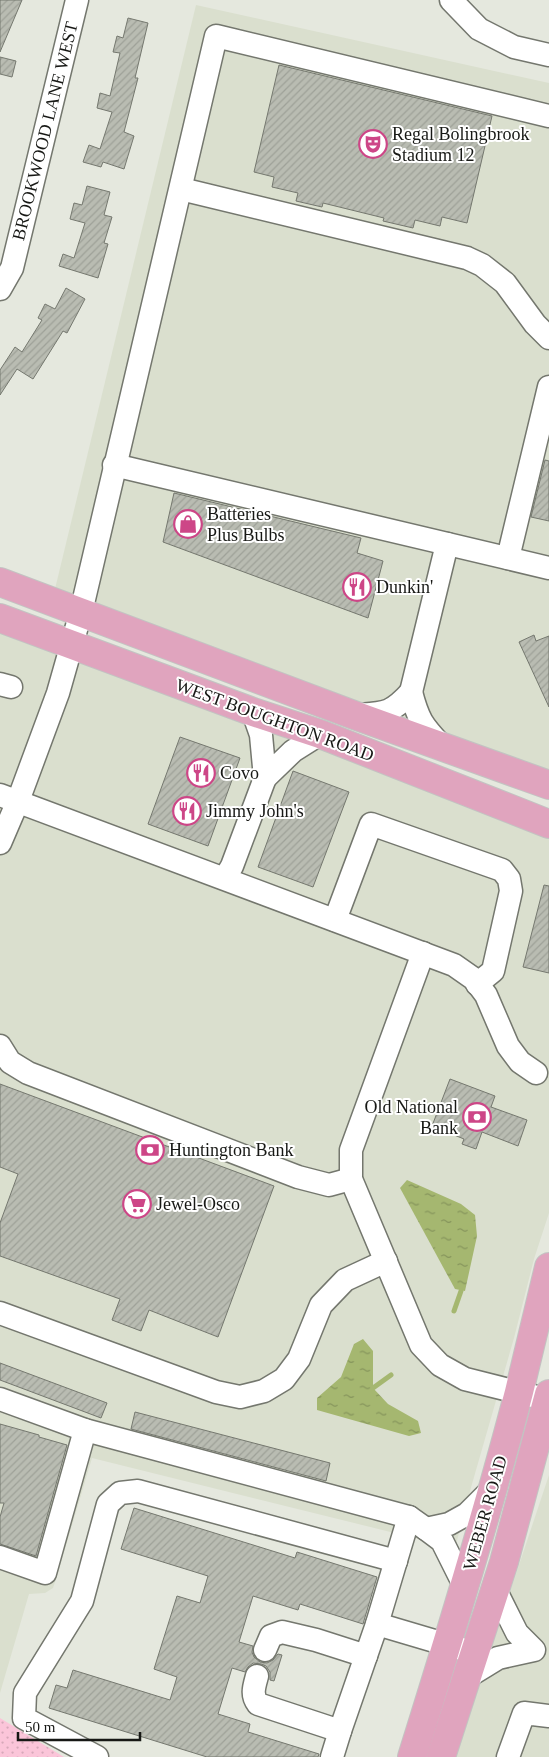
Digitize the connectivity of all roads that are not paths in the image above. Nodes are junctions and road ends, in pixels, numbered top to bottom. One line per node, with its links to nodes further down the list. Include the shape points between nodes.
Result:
1 (77, 0): 6 (street, BROOKWOOD LANE WEST, via 12,268)
2 (451, 0): 3 (street, via 479,29 514,47)
3 (549, 56)
4 (549, 116): 5 (street, via 216,36)
5 (181, 189): 7 (street, via 467,258 505,283); 9 (street)
6 (0, 289)
7 (549, 338)
8 (549, 387): 11 (street)
9 (114, 465): 10 (street); 14 (street)
10 (447, 544): 11 (street); 17 (street)
11 (508, 558): 12 (street)
12 (549, 568)
13 (0, 582): 14 (main road, WEST BOUGHTON ROAD)
14 (81, 612): 16 (street); 19 (main road, WEST BOUGHTON ROAD)
15 (0, 618): 16 (main road, WEST BOUGHTON ROAD)
16 (72, 644): 18 (main road, WEST BOUGHTON ROAD); 24 (street, via 58,692)
17 (410, 692): 19 (street, via 398,706 384,713); 21 (street, via 423,726)
18 (253, 712): 20 (main road, WEST BOUGHTON ROAD); 22 (street, via 261,735)
19 (354, 715): 21 (main road, WEST BOUGHTON ROAD)
20 (320, 734): 22 (street, via 293,751); 25 (main road, WEST BOUGHTON ROAD)
21 (441, 745): 23 (main road, WEST BOUGHTON ROAD)
22 (265, 778): 27 (street, via 232,866)
23 (549, 785)
24 (9, 798): 26 (street); 27 (street)
25 (549, 824)
26 (0, 843)
27 (224, 878): 28 (street)
28 (335, 920): 29 (street); 30 (street, via 371,824 502,870 509,879 511,890 493,971)
29 (423, 953): 30 (street, via 454,966); 33 (street, via 352,1150)
30 (477, 984): 32 (street, via 486,995 508,1046 520,1062)
31 (0, 1046): 33 (street, via 10,1062 28,1073 290,1174 328,1185)
32 (545, 1075)
33 (351, 1179): 34 (street)
34 (386, 1261): 36 (street, via 345,1280 321,1305 298,1359 284,1379 264,1392 240,1397 216,1392); 37 (street, via 422,1345 440,1365 464,1380)
35 (549, 1266): 37 (main road, WEBER ROAD)
36 (0, 1313)
37 (518, 1393): 38 (street); 41 (main road, WEBER ROAD)
38 (549, 1398): 46 (main road, WEBER ROAD)
39 (0, 1399): 40 (street)
40 (85, 1430): 42 (street); 43 (street, via 45,1573)
41 (492, 1489): 42 (street, via 468,1514 449,1524); 45 (main road, WEBER ROAD)
42 (418, 1523): 44 (street); 45 (street, via 442,1541)
43 (0, 1557)
44 (396, 1561): 47 (street); 56 (street, via 138,1490 120,1493 108,1504 82,1602 25,1693 24,1718)
45 (464, 1587): 48 (main road, WEBER ROAD)
46 (495, 1589): 50 (street, via 517,1633); 52 (main road, WEBER ROAD)
47 (377, 1624): 48 (street); 51 (street)
48 (448, 1645): 52 (street); 58 (main road, WEBER ROAD)
49 (265, 1650): 51 (street, via 271,1636 282,1632)
50 (541, 1652): 52 (street)
51 (366, 1656): 55 (street)
52 (471, 1665): 59 (main road, WEBER ROAD)
53 (257, 1676): 55 (street, via 253,1693 258,1704)
54 (549, 1716): 60 (street, via 524,1713)
55 (340, 1731): 57 (street)
56 (97, 1757)
57 (332, 1757)
58 (412, 1757)
59 (441, 1757)
60 (508, 1757)

